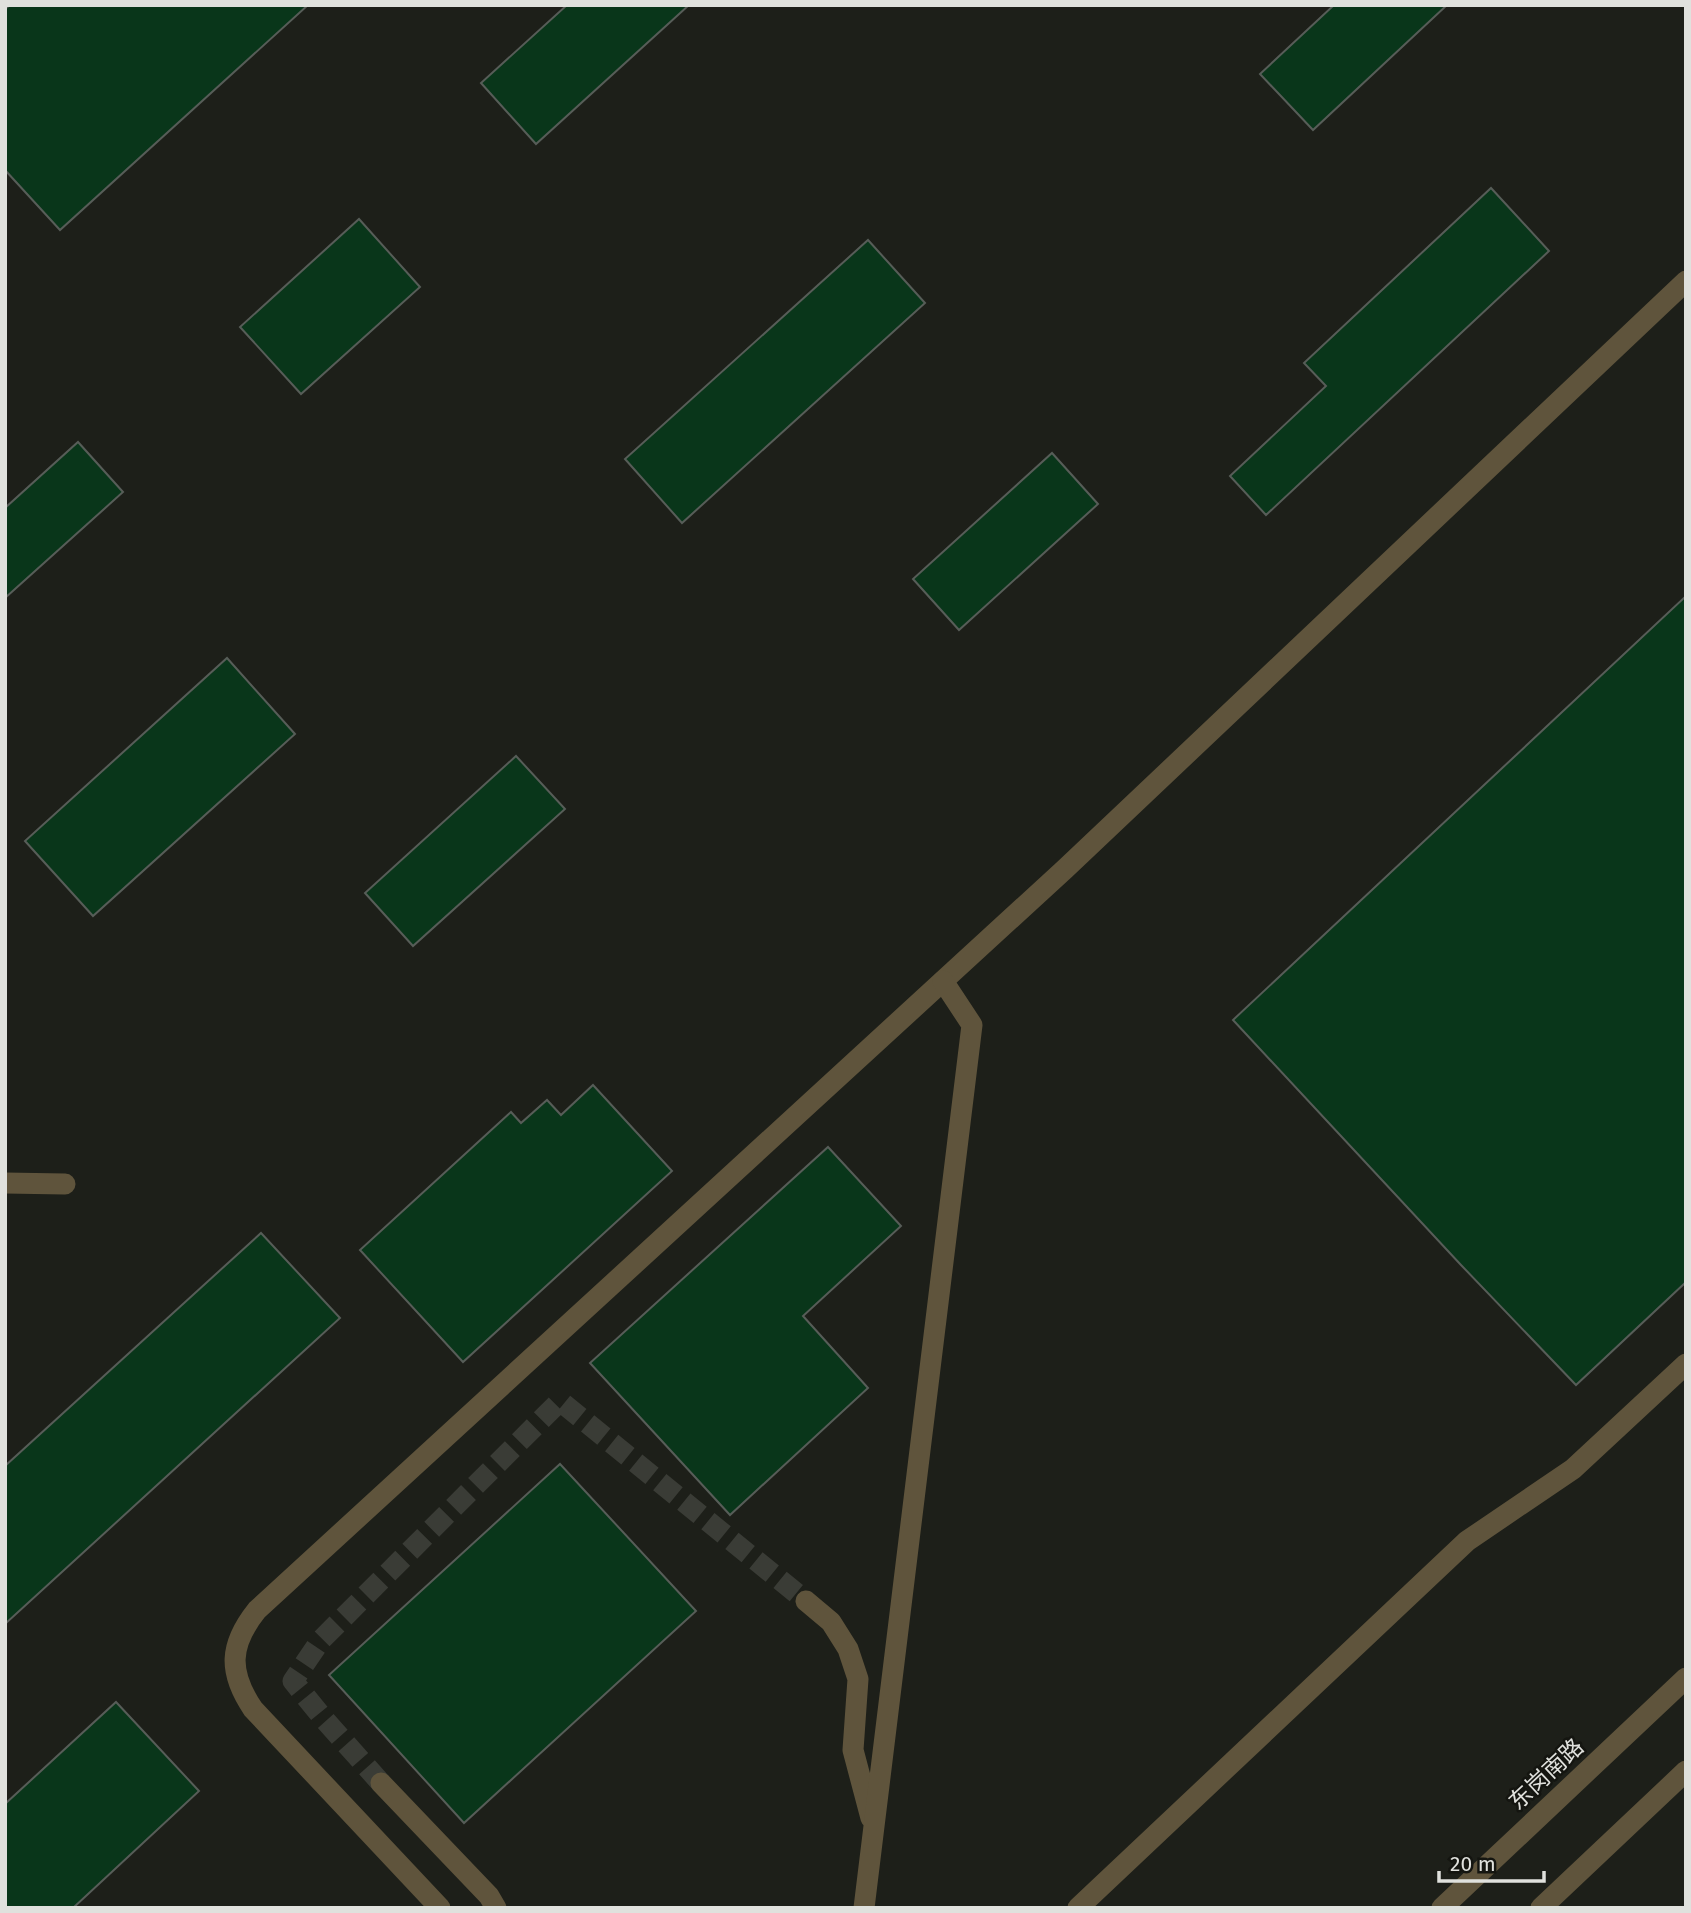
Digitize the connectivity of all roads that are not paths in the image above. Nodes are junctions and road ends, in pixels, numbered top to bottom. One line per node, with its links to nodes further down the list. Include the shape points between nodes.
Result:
1 (1686, 281): 2 (street)
2 (943, 981): 10 (street, via 972,1025); 11 (street, via 243,1627 235,1648 234,1670 240,1691)
3 (5, 1183): 4 (street)
4 (65, 1184)
5 (1686, 1364): 14 (street, via 1573,1469 1467,1541)
6 (807, 1601): 10 (street, via 831,1622 848,1649 858,1679 853,1751)
7 (1686, 1678): 15 (street, 东岗南路)
8 (1686, 1771): 16 (street)
9 (382, 1783): 12 (street)
10 (874, 1830): 13 (street)
11 (440, 1908)
12 (496, 1908)
13 (864, 1908)
14 (1078, 1908)
15 (1442, 1908)
16 (1541, 1908)

